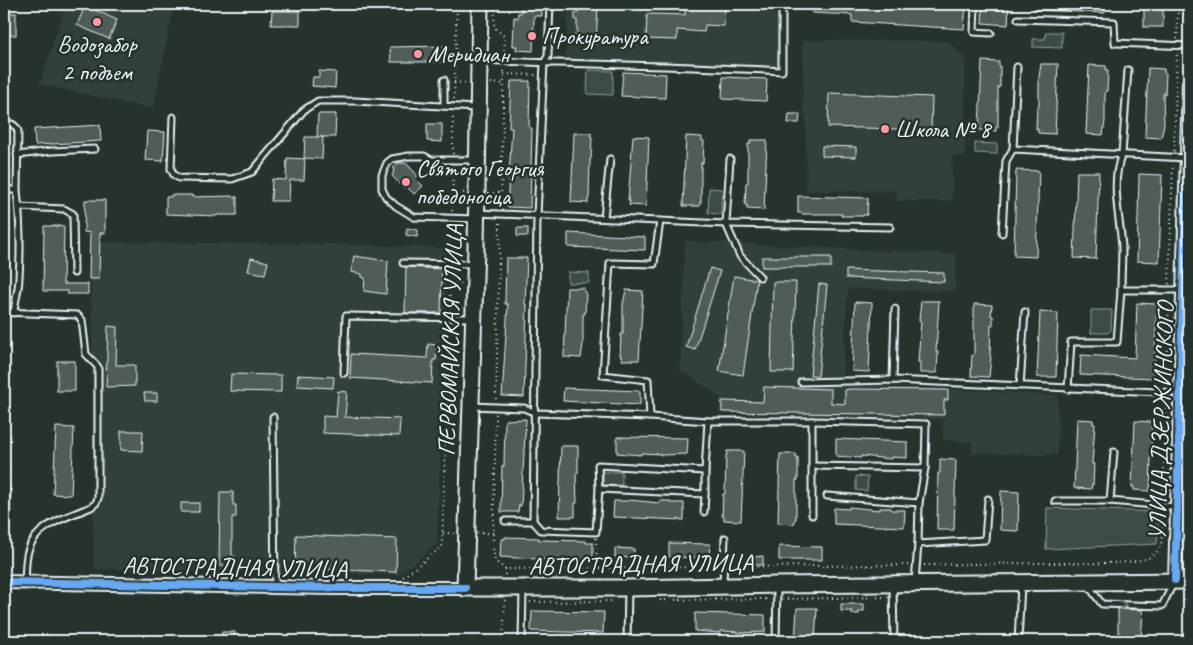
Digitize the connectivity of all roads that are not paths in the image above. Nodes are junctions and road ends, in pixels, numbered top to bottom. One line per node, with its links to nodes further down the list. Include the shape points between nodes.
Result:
1 (480, 4): 8 (main road, ПЕРВОМАЙСКАЯ УЛИЦА)
2 (550, 4): 9 (lane, via 548,56)
3 (782, 4): 9 (lane, via 782,71)
4 (975, 4): 6 (lane, via 974,32)
5 (1018, 19): 7 (lane, via 1114,22 1114,43)
6 (992, 33)
7 (1189, 46)
8 (479, 60): 9 (lane); 15 (main road, ПЕРВОМАЙСКАЯ УЛИЦА)
9 (544, 63): 30 (lane)
10 (1017, 67): 19 (lane)
11 (1128, 70): 20 (lane)
12 (444, 80): 14 (lane)
13 (1189, 83): 22 (street, УЛИЦА ДЗЕРЖИНСКОГО)
14 (444, 106): 15 (lane); 16 (lane, via 318,101 304,110 252,172 232,179 179,178 174,175 171,169)
15 (478, 108): 25 (main road, ПЕРВОМАЙСКАЯ УЛИЦА)
16 (173, 117)
17 (4, 122): 21 (lane, via 16,126)
18 (95, 149): 21 (lane)
19 (1013, 149): 20 (lane); 35 (lane, via 1006,161)
20 (1122, 154): 22 (lane); 40 (lane, via 1117,187 1122,248)
21 (18, 156): 27 (lane)
22 (1188, 158): 41 (street, УЛИЦА ДЗЕРЖИНСКОГО)
23 (610, 159): 31 (lane)
24 (730, 159): 33 (lane)
25 (478, 160): 29 (main road, ПЕРВОМАЙСКАЯ УЛИЦА); 29 (lane, via 431,160 424,156 409,156 392,159 382,175 386,197 414,217)
26 (4, 190): 27 (lane)
27 (17, 190): 28 (lane)
28 (19, 207): 38 (lane, via 64,209 73,214); 45 (lane, via 19,280)
29 (477, 216): 30 (lane); 37 (main road, ПЕРВОМАЙСКАЯ УЛИЦА)
30 (537, 216): 31 (lane); 55 (lane)
31 (604, 218): 32 (lane)
32 (660, 221): 33 (lane); 57 (lane, via 654,264 610,263 603,375 648,380)
33 (726, 224): 34 (lane); 39 (lane, via 740,256)
34 (890, 227)
35 (1002, 233)
36 (403, 263): 37 (lane)
37 (476, 265): 46 (main road, ПЕРВОМАЙСКАЯ УЛИЦА)
38 (74, 273)
39 (760, 277)
40 (1121, 290): 41 (lane); 52 (lane, via 1117,342 1072,342)
41 (1183, 290): 47 (street, УЛИЦА ДЗЕРЖИНСКОГО)
42 (894, 309): 49 (lane)
43 (4, 312): 45 (lane)
44 (1025, 312): 51 (lane)
45 (14, 313): 80 (lane, via 77,315 82,320 86,354 98,367 98,498 91,507 48,526 34,537 27,557)
46 (474, 318): 48 (lane, via 346,316); 54 (main road, ПЕРВОМАЙСКАЯ УЛИЦА)
47 (1185, 353): 53 (street, УЛИЦА ДЗЕРЖИНСКОГО)
48 (344, 373)
49 (893, 380): 50 (lane); 51 (lane)
50 (802, 382)
51 (1020, 386): 52 (lane)
52 (1068, 389): 53 (lane)
53 (1180, 393): 71 (street, УЛИЦА ДЗЕРЖИНСКОГО)
54 (472, 406): 55 (lane, via 524,408); 88 (main road, ПЕРВОМАЙСКАЯ УЛИЦА)
55 (536, 413): 57 (lane); 75 (lane)
56 (273, 417): 87 (lane)
57 (650, 417): 58 (lane)
58 (708, 421): 59 (lane); 63 (lane)
59 (812, 421): 61 (lane); 62 (lane, via 926,424)
60 (1114, 452): 70 (lane)
61 (812, 466): 62 (lane); 73 (lane)
62 (925, 468): 69 (lane)
63 (705, 471): 64 (lane, via 598,465); 65 (lane)
64 (599, 489): 65 (lane); 75 (lane, via 596,532 541,530)
65 (704, 494): 72 (lane)
66 (827, 496): 69 (lane)
67 (988, 499): 77 (lane, via 985,540)
68 (1055, 500): 70 (lane)
69 (919, 502): 77 (lane)
70 (1110, 502): 71 (lane)
71 (1177, 507): 78 (street, УЛИЦА ДЗЕРЖИНСКОГО)
72 (704, 512)
73 (812, 515)
74 (506, 521): 75 (lane)
75 (534, 521)
76 (725, 538): 86 (lane)
77 (918, 544): 83 (lane)
78 (1182, 581): 82 (main road, АВТОСТРАДНАЯ УЛИЦА); 82 (lane, one-way to 78, via 1102,604 1162,606)
79 (4, 582): 80 (street, АВТОСТРАДНАЯ УЛИЦА)
80 (25, 582): 87 (street, АВТОСТРАДНАЯ УЛИЦА)
81 (1021, 582): 82 (main road, АВТОСТРАДНАЯ УЛИЦА); 83 (main road, АВТОСТРАДНАЯ УЛИЦА); 95 (lane)
82 (1086, 582)
83 (915, 583): 84 (main road, АВТОСТРАДНАЯ УЛИЦА)
84 (893, 584): 85 (main road, АВТОСТРАДНАЯ УЛИЦА); 94 (lane)
85 (777, 585): 86 (main road, АВТОСТРАДНАЯ УЛИЦА); 93 (lane)
86 (723, 586): 90 (main road, АВТОСТРАДНАЯ УЛИЦА)
87 (274, 587): 88 (street, АВТОСТРАДНАЯ УЛИЦА)
88 (465, 588): 89 (main road, АВТОСТРАДНАЯ УЛИЦА, via 505,594)
89 (523, 588): 90 (main road, АВТОСТРАДНАЯ УЛИЦА); 91 (lane)
90 (628, 588): 92 (lane)
91 (522, 641)
92 (627, 641)
93 (776, 641)
94 (894, 641)
95 (1018, 641)

